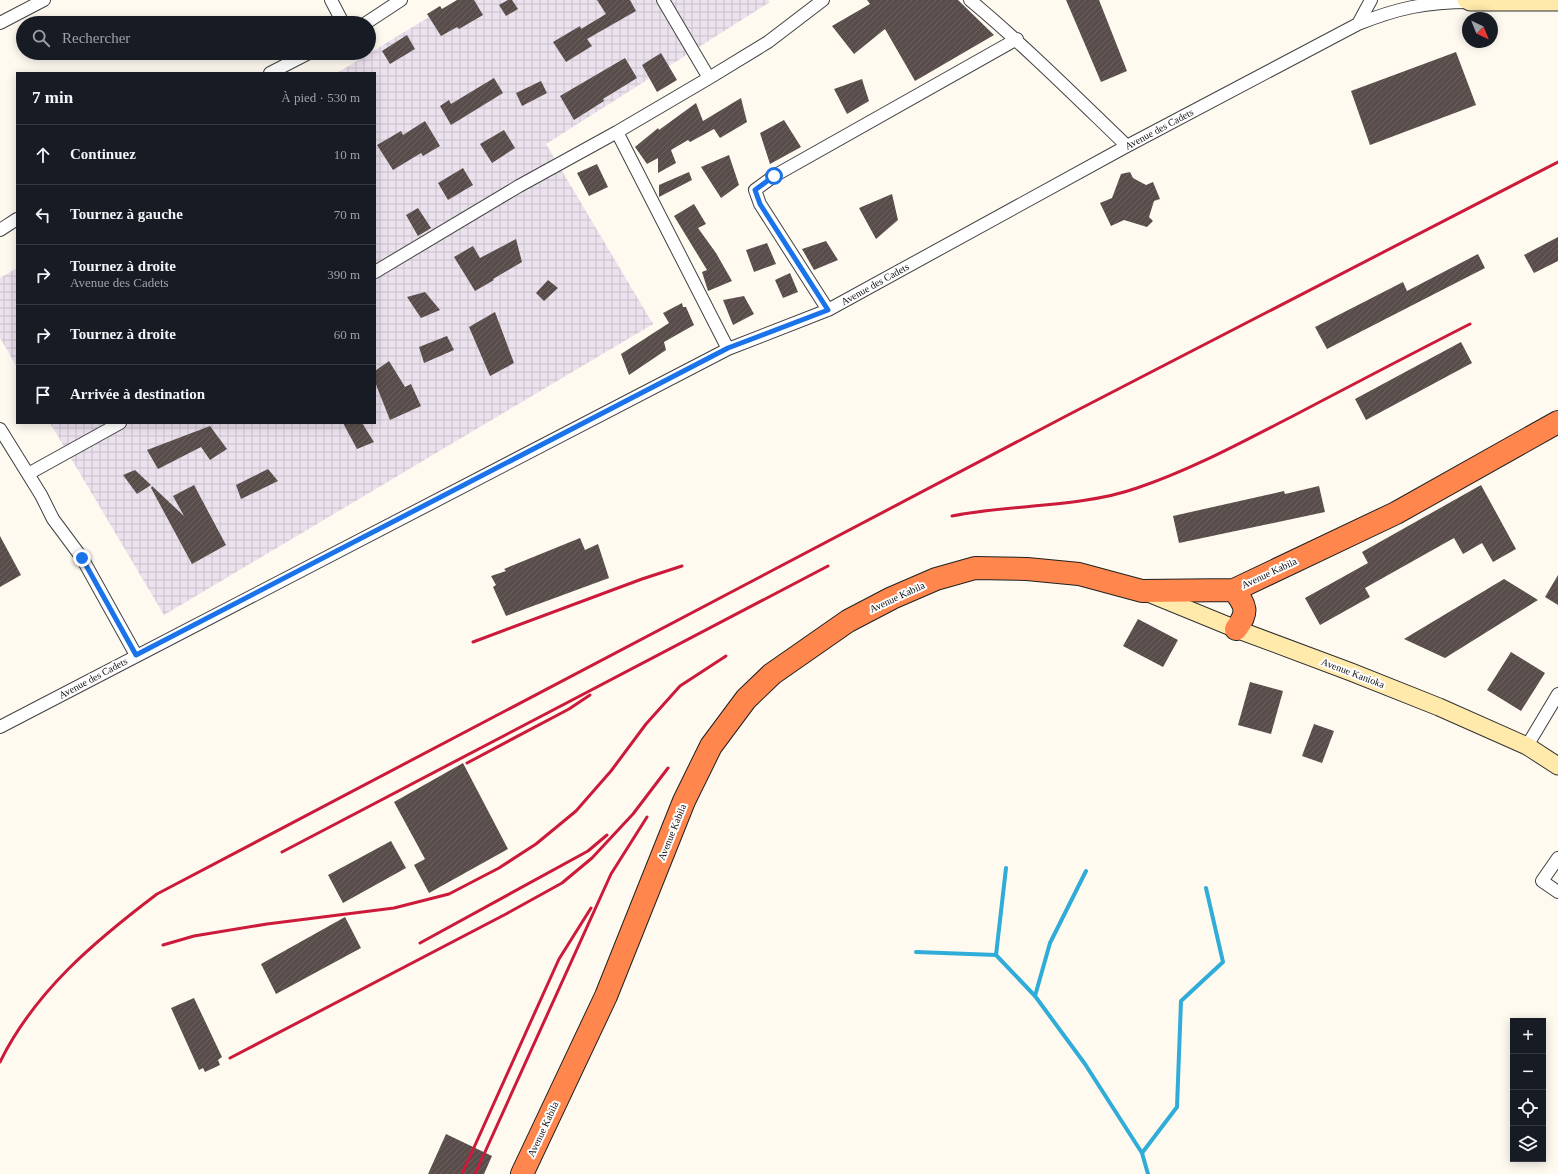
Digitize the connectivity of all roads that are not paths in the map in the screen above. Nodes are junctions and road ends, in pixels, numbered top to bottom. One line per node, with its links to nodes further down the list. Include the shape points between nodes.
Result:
1 (44, 0): 12 (street)
2 (331, 0): 10 (street)
3 (401, 0): 11 (street)
4 (663, 0): 17 (street)
5 (823, 0): 17 (street, via 768,42)
6 (970, 0): 14 (street)
7 (1371, 0): 13 (street)
8 (1468, 1): 9 (street); 13 (street, Avenue des Cadets, via 1418,4)
9 (1558, 2)
10 (339, 16)
11 (376, 16)
12 (0, 23)
13 (1358, 24): 19 (street, Avenue des Cadets)
14 (1017, 39): 19 (street); 23 (street, via 774,176 755,190 760,204)
15 (295, 60): 16 (street)
16 (272, 72)
17 (708, 78): 18 (street)
18 (617, 132): 22 (street, via 519,186); 24 (street)
19 (1127, 146): 23 (street, Avenue des Cadets)
20 (16, 220): 21 (street)
21 (0, 230)
22 (376, 271)
23 (828, 310): 24 (street, Avenue des Cadets)
24 (728, 348): 32 (street, Avenue des Cadets)
25 (1558, 422): 29 (highway, Avenue Kabila, via 1396,513)
26 (118, 424): 28 (street)
27 (0, 429): 28 (street)
28 (28, 474): 32 (street, via 53,519 82,558)
29 (1234, 590): 30 (highway, Avenue Kabila); 31 (highway, via 1244,603 1245,610)
30 (1142, 591): 31 (street, Avenue Kanioka); 39 (highway, Avenue Kabila, via 1079,574 975,568 936,579 892,598 848,621 772,674 746,699 711,746 684,801 606,996)
31 (1236, 629): 35 (street, Avenue Kanioka, via 1358,674)
32 (136, 655): 34 (street, Avenue des Cadets)
33 (1558, 694): 35 (street)
34 (0, 727)
35 (1527, 746): 36 (street, Avenue Kanioka)
36 (1558, 766)
37 (1558, 858): 38 (street, via 1542,881)
38 (1558, 892)
39 (522, 1174)

